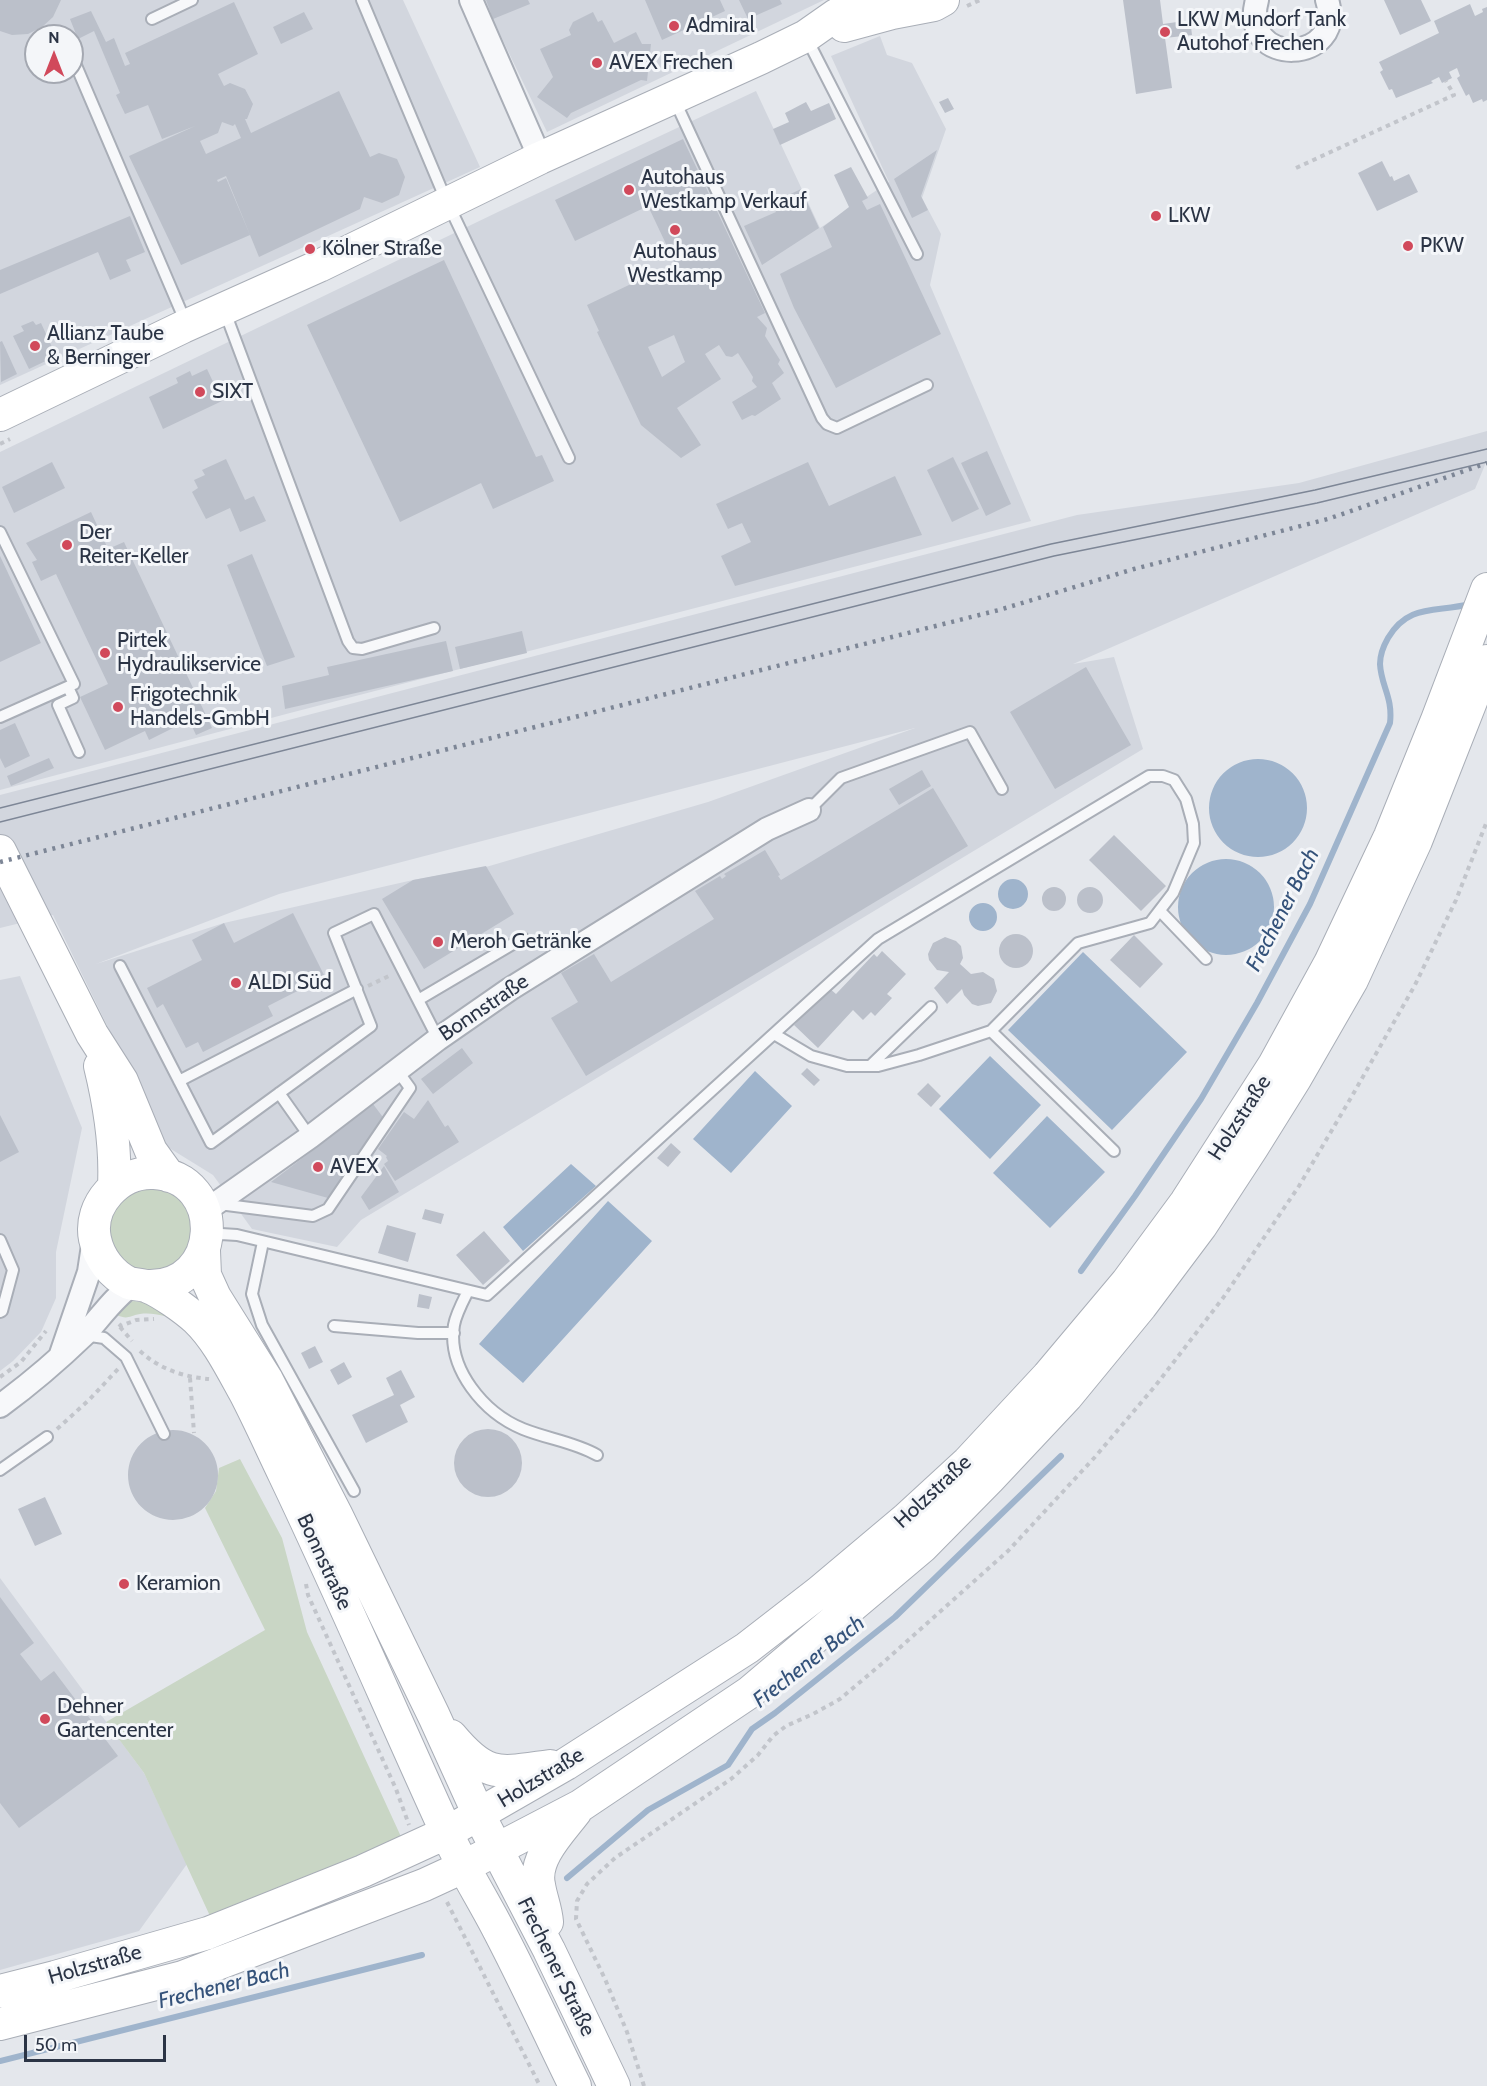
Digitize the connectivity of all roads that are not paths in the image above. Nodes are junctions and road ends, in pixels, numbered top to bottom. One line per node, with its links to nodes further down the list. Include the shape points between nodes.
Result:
1 (192, 0): 8 (lane)
2 (362, 0): 13 (lane)
3 (471, 0): 12 (street)
4 (869, 0): 9 (main road, via 836,15)
5 (943, 0): 9 (main road)
6 (1257, 0): 7 (street, via 1258,31 1271,45 1290,51 1305,49 1324,33 1329,18)
7 (1327, 0)
8 (152, 19)
9 (806, 36): 11 (main road); 14 (lane)
10 (84, 84): 16 (lane)
11 (674, 98): 12 (main road); 17 (lane, via 827,423 837,428)
12 (540, 158): 13 (main road)
13 (448, 203): 15 (main road); 19 (lane)
14 (917, 254)
15 (223, 309): 16 (main road); 22 (lane, via 348,641 353,648 362,649)
16 (187, 326): 18 (main road)
17 (927, 386)
18 (0, 415)
19 (568, 458)
20 (0, 532): 24 (lane, via 74,684)
21 (1487, 589): 68 (main road, Holzstraße, via 1390,836 1330,963 1274,1065 1186,1202 1127,1282 1048,1376 968,1462 906,1519 747,1648)
22 (434, 627)
23 (1487, 661): 69 (main road, Holzstraße, via 1416,841 1352,980 1252,1148 1201,1226 1141,1305 1067,1396 922,1547 750,1692)
24 (68, 687): 25 (lane); 26 (lane, via 73,698 58,705)
25 (0, 717)
26 (79, 752)
27 (1002, 789): 28 (lane, via 970,732 841,778)
28 (809, 810): 40 (street, Bonnstraße, via 767,829 510,988)
29 (0, 851): 38 (main road)
30 (1160, 910): 32 (lane); 37 (lane, via 1150,923 1078,943); 39 (lane, via 1185,869 1194,843 1193,824 1186,799 1174,780 1149,776 878,939)
31 (523, 938): 35 (lane)
32 (1206, 959)
33 (120, 966): 43 (lane)
34 (357, 990): 35 (lane, via 334,933 374,914); 43 (lane); 44 (lane, via 371,1026)
35 (418, 1000): 40 (lane)
36 (931, 1007): 41 (lane)
37 (991, 1031): 41 (lane, via 919,1055); 46 (lane)
38 (92, 1034): 47 (main road, via 123,1081 151,1151); 48 (main road, via 112,1116)
39 (774, 1034): 41 (lane, via 812,1056 847,1066); 55 (lane, via 487,1295)
40 (438, 1039): 42 (street, Bonnstraße)
41 (870, 1066)
42 (397, 1070): 45 (street, Bonnstraße); 49 (lane, via 410,1088 328,1209 313,1216)
43 (179, 1081): 44 (lane, via 211,1143)
44 (279, 1093): 45 (lane)
45 (310, 1137): 49 (street, Bonnstraße)
46 (1114, 1151)
47 (169, 1176): 48 (main road, via 140,1174); 49 (main road, via 184,1183)
48 (114, 1186): 50 (main road, via 98,1208)
49 (210, 1207): 53 (main road)
50 (94, 1238): 54 (main road, via 109,1269); 60 (street, via 89,1272)
51 (0, 1240): 56 (lane, via 13,1270)
52 (263, 1242): 53 (lane, via 221,1234); 55 (lane); 66 (lane, via 252,1294 262,1325)
53 (206, 1245): 54 (main road, via 185,1276 170,1283); 67 (main road, Bonnstraße, via 204,1275 267,1380)
54 (140, 1285): 59 (street, via 120,1293); 71 (main road, Bonnstraße, via 195,1318 216,1343 245,1394 314,1536)
55 (468, 1291): 58 (lane, via 454,1323)
56 (0, 1312)
57 (334, 1326): 58 (lane, via 418,1334)
58 (454, 1333): 64 (lane, via 453,1351 469,1384 491,1410 520,1428 581,1446)
59 (83, 1335): 60 (street); 62 (lane, via 104,1338 129,1361)
60 (60, 1355): 61 (street, via 38,1378)
61 (0, 1406)
62 (164, 1434)
63 (47, 1437): 65 (lane)
64 (597, 1455)
65 (0, 1470)
66 (354, 1491)
67 (434, 1716): 68 (main road, via 464,1751 479,1764 495,1770 509,1773); 70 (main road, Bonnstraße)
68 (566, 1764): 70 (main road, Holzstraße)
69 (580, 1806): 72 (main road, Holzstraße); 74 (main road, via 540,1867 538,1883 546,1907)
70 (479, 1815): 71 (main road, Holzstraße); 72 (main road, Bonnstraße)
71 (433, 1840): 73 (main road, Bonnstraße); 75 (main road, Holzstraße, via 208,1933)
72 (497, 1849): 73 (main road, Holzstraße); 74 (main road, Frechener Straße)
73 (449, 1873): 76 (main road, Holzstraße, via 183,1977); 77 (main road, Frechener Straße, via 496,1926)
74 (549, 1950): 78 (main road, Frechener Straße)
75 (0, 1991)
76 (0, 2024)
77 (575, 2086)
78 (614, 2086)

